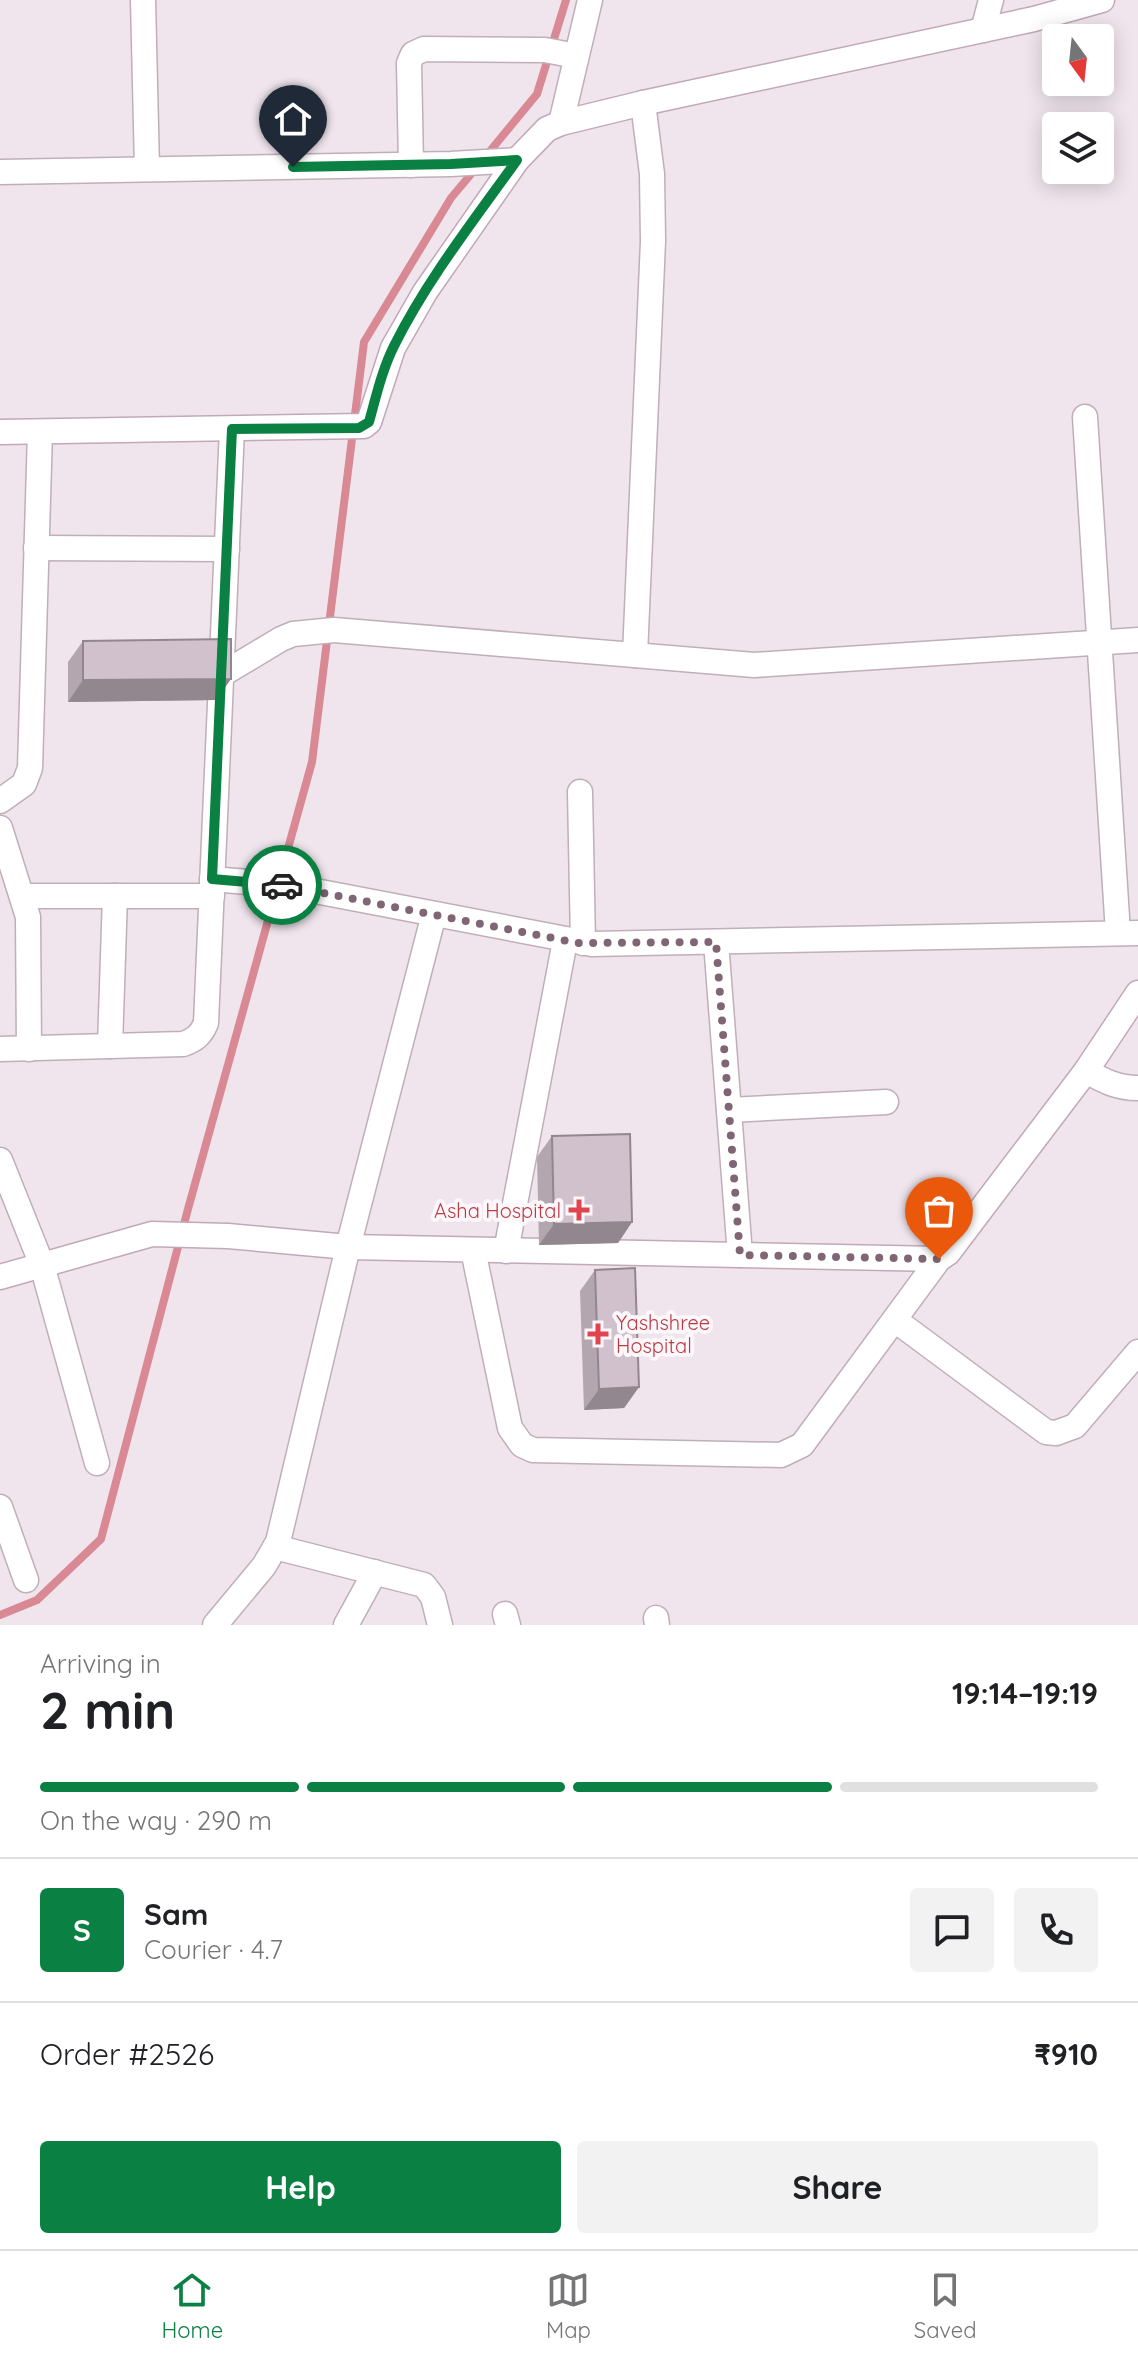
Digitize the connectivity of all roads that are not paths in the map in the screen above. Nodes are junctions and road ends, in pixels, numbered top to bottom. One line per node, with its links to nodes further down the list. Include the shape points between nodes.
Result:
1 (143, 0): 11 (street)
2 (590, 0): 6 (street)
3 (991, 0): 5 (street)
4 (1102, 0): 5 (street)
5 (983, 30): 7 (street)
6 (560, 53): 8 (street); 10 (street, via 424,49 413,54)
7 (643, 103): 8 (street); 21 (street, via 653,241)
8 (561, 123): 9 (street, via 547,129)
9 (517, 160): 10 (street); 14 (street, via 393,348 369,422 359,428)
10 (411, 165): 11 (street)
11 (147, 169): 12 (street)
12 (0, 172)
13 (1085, 417): 20 (street)
14 (232, 429): 16 (street); 18 (street)
15 (0, 432): 16 (street)
16 (40, 432): 17 (street)
17 (36, 548): 18 (street); 24 (street, via 30,768 24,784)
18 (227, 549): 22 (street)
19 (1138, 640): 20 (street)
20 (1098, 643): 21 (street, via 774,665); 30 (street)
21 (635, 655): 22 (street, via 334,630 293,634)
22 (221, 675): 26 (street)
23 (580, 792): 31 (street)
24 (0, 801)
25 (0, 828): 27 (street)
26 (212, 888): 28 (street); 29 (street, via 248,881 284,885); 34 (street, via 202,1032 183,1044)
27 (22, 896): 28 (street); 36 (street, via 30,936)
28 (115, 896): 34 (street)
29 (434, 914): 31 (street); 42 (street)
30 (1128, 933): 32 (street)
31 (574, 942): 32 (street); 44 (street)
32 (716, 942): 40 (street)
33 (1138, 993): 37 (street)
34 (110, 1046): 36 (street)
35 (0, 1049): 36 (street)
36 (29, 1049)
37 (1086, 1071): 38 (street, via 1110,1084); 46 (street)
38 (1138, 1088)
39 (886, 1102): 40 (street)
40 (729, 1110): 45 (street)
41 (0, 1160): 47 (street)
42 (348, 1247): 43 (street); 47 (street, via 152,1234); 53 (street)
43 (473, 1250): 44 (street); 49 (street, via 510,1428 533,1450 792,1452)
44 (506, 1251): 45 (street)
45 (740, 1255): 46 (street)
46 (939, 1259): 49 (street)
47 (42, 1265): 48 (street); 51 (street)
48 (0, 1277)
49 (895, 1320): 50 (street, via 1046,1432 1075,1426)
50 (1138, 1352)
51 (97, 1463)
52 (0, 1507): 55 (street)
53 (275, 1547): 54 (street); 56 (street)
54 (375, 1572): 57 (street); 58 (street, via 424,1585)
55 (26, 1580)
56 (215, 1625)
57 (346, 1625)
58 (440, 1625)

